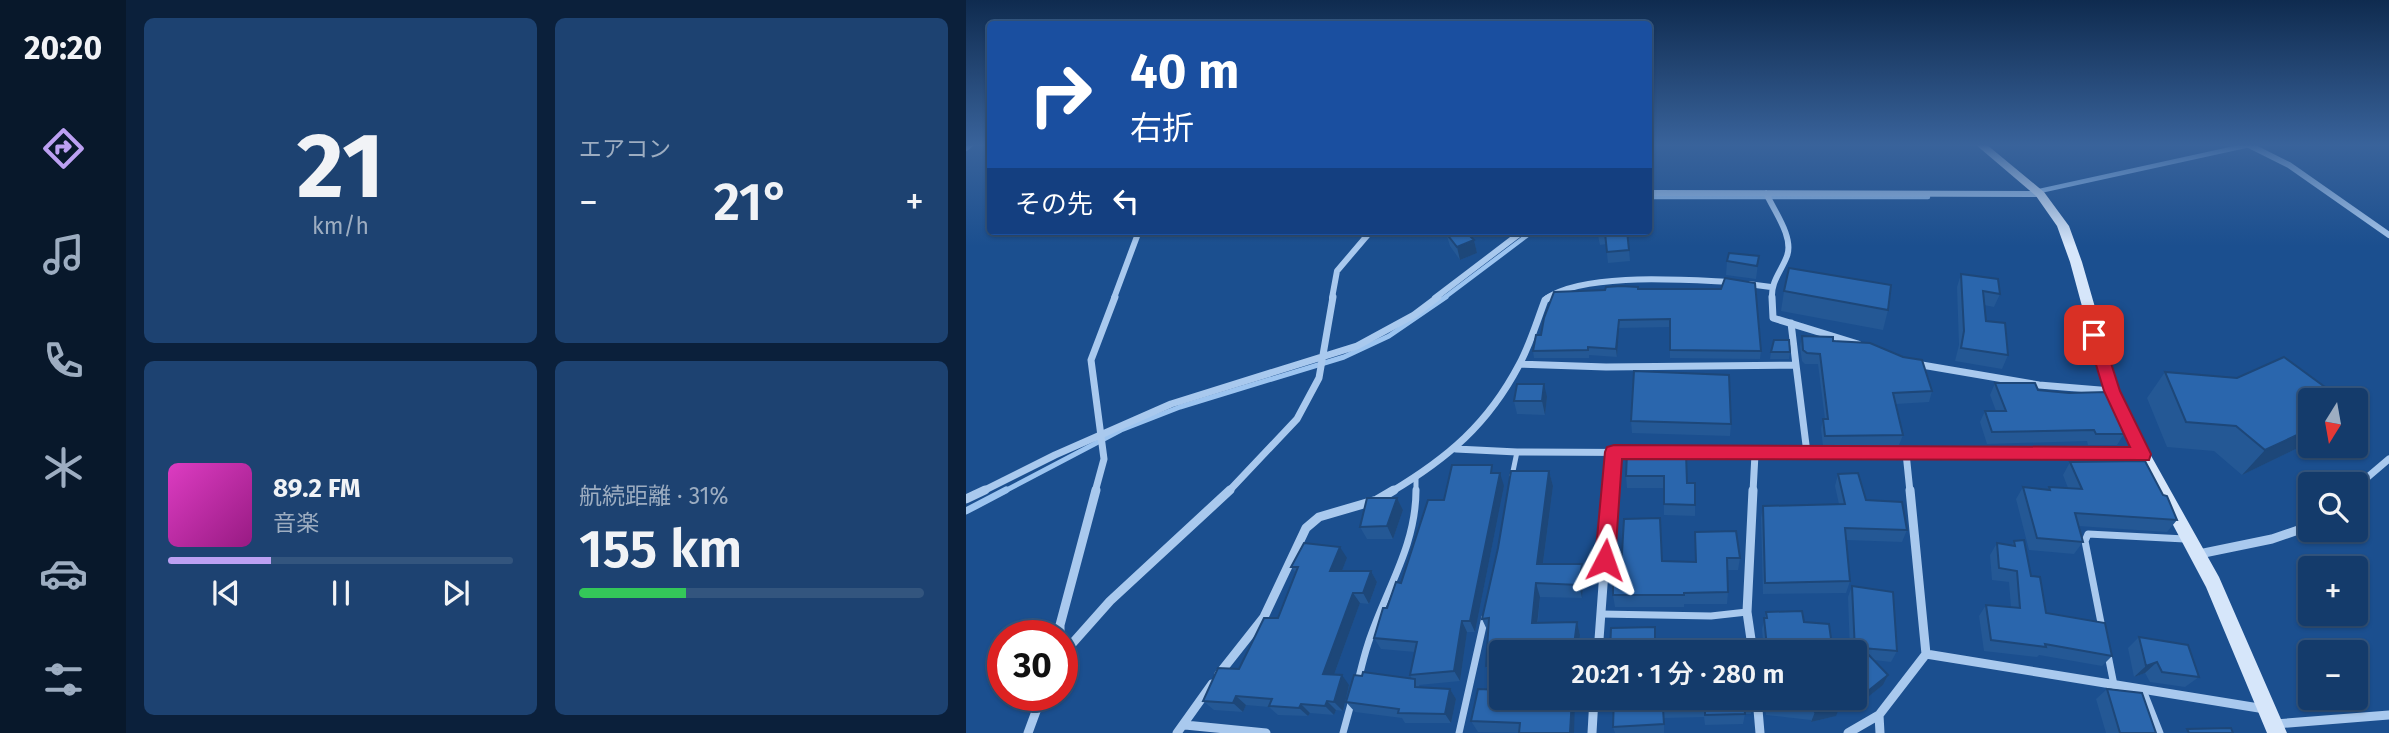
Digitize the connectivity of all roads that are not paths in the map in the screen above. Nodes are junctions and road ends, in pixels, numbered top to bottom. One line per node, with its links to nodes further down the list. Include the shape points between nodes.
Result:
1 (2021, 178): 5 (street)
2 (2308, 178): 9 (street)
3 (1652, 193): 4 (street)
4 (1766, 193): 5 (street); 10 (street, via 1789,241 1788,254)
5 (2040, 194): 17 (street, via 2069,241)
6 (1138, 235): 18 (street, via 1091,360 1090,377)
7 (1368, 235): 13 (street, via 1337,271)
8 (1519, 235): 13 (street, via 1414,315 1357,346)
9 (2389, 235)
10 (1771, 288): 11 (street, via 1773,318); 15 (street, via 1718,279 1580,284 1560,290 1545,300)
11 (1791, 323): 12 (street); 16 (street)
12 (1865, 346)
13 (1324, 356): 18 (street, via 1171,404); 38 (street, via 1309,401 1282,439 1110,601)
14 (1902, 362): 17 (street)
15 (1520, 364): 16 (street); 19 (street, via 1486,418)
16 (1796, 365): 22 (street)
17 (2112, 391): 25 (street)
18 (1103, 433): 30 (street); 36 (street, via 1104,458)
19 (1456, 449): 20 (street); 28 (street)
20 (1517, 452): 21 (street); 29 (lane)
21 (1614, 452): 24 (street); 35 (street)
22 (1807, 453): 23 (street); 24 (street)
23 (1906, 453): 25 (street); 42 (street)
24 (1755, 454): 33 (street)
25 (2143, 454): 32 (street)
26 (2389, 458): 27 (street)
27 (2368, 476)
28 (1416, 477): 43 (lane, via 1416,515); 53 (street, via 1377,500 1320,517 1306,528 1264,617)
29 (1509, 487)
30 (966, 499)
31 (2298, 530): 32 (street, via 2272,539)
32 (2195, 547): 37 (lane, via 2088,534 2085,541); 52 (street)
33 (1747, 612): 35 (lane, via 1712,616); 40 (street)
34 (1486, 614): 57 (lane)
35 (1601, 614): 39 (street)
36 (1062, 620)
37 (2103, 633)
38 (1078, 637)
39 (1599, 640)
40 (1751, 640)
41 (2106, 646): 44 (lane)
42 (1926, 654): 44 (street); 50 (street)
43 (1357, 684)
44 (2114, 685): 45 (street)
45 (2143, 690): 52 (street); 62 (lane)
46 (1353, 697): 56 (lane)
47 (1593, 710): 58 (street)
48 (1759, 710): 59 (street)
49 (1036, 711): 54 (street)
50 (1879, 715): 60 (street); 61 (street)
51 (2389, 715): 52 (street)
52 (2272, 722)
53 (1181, 729): 55 (street)
54 (1028, 733)
55 (1266, 733)
56 (1343, 733)
57 (1459, 733)
58 (1592, 733)
59 (1760, 733)
60 (1848, 733)
61 (1880, 733)
62 (2160, 733)

